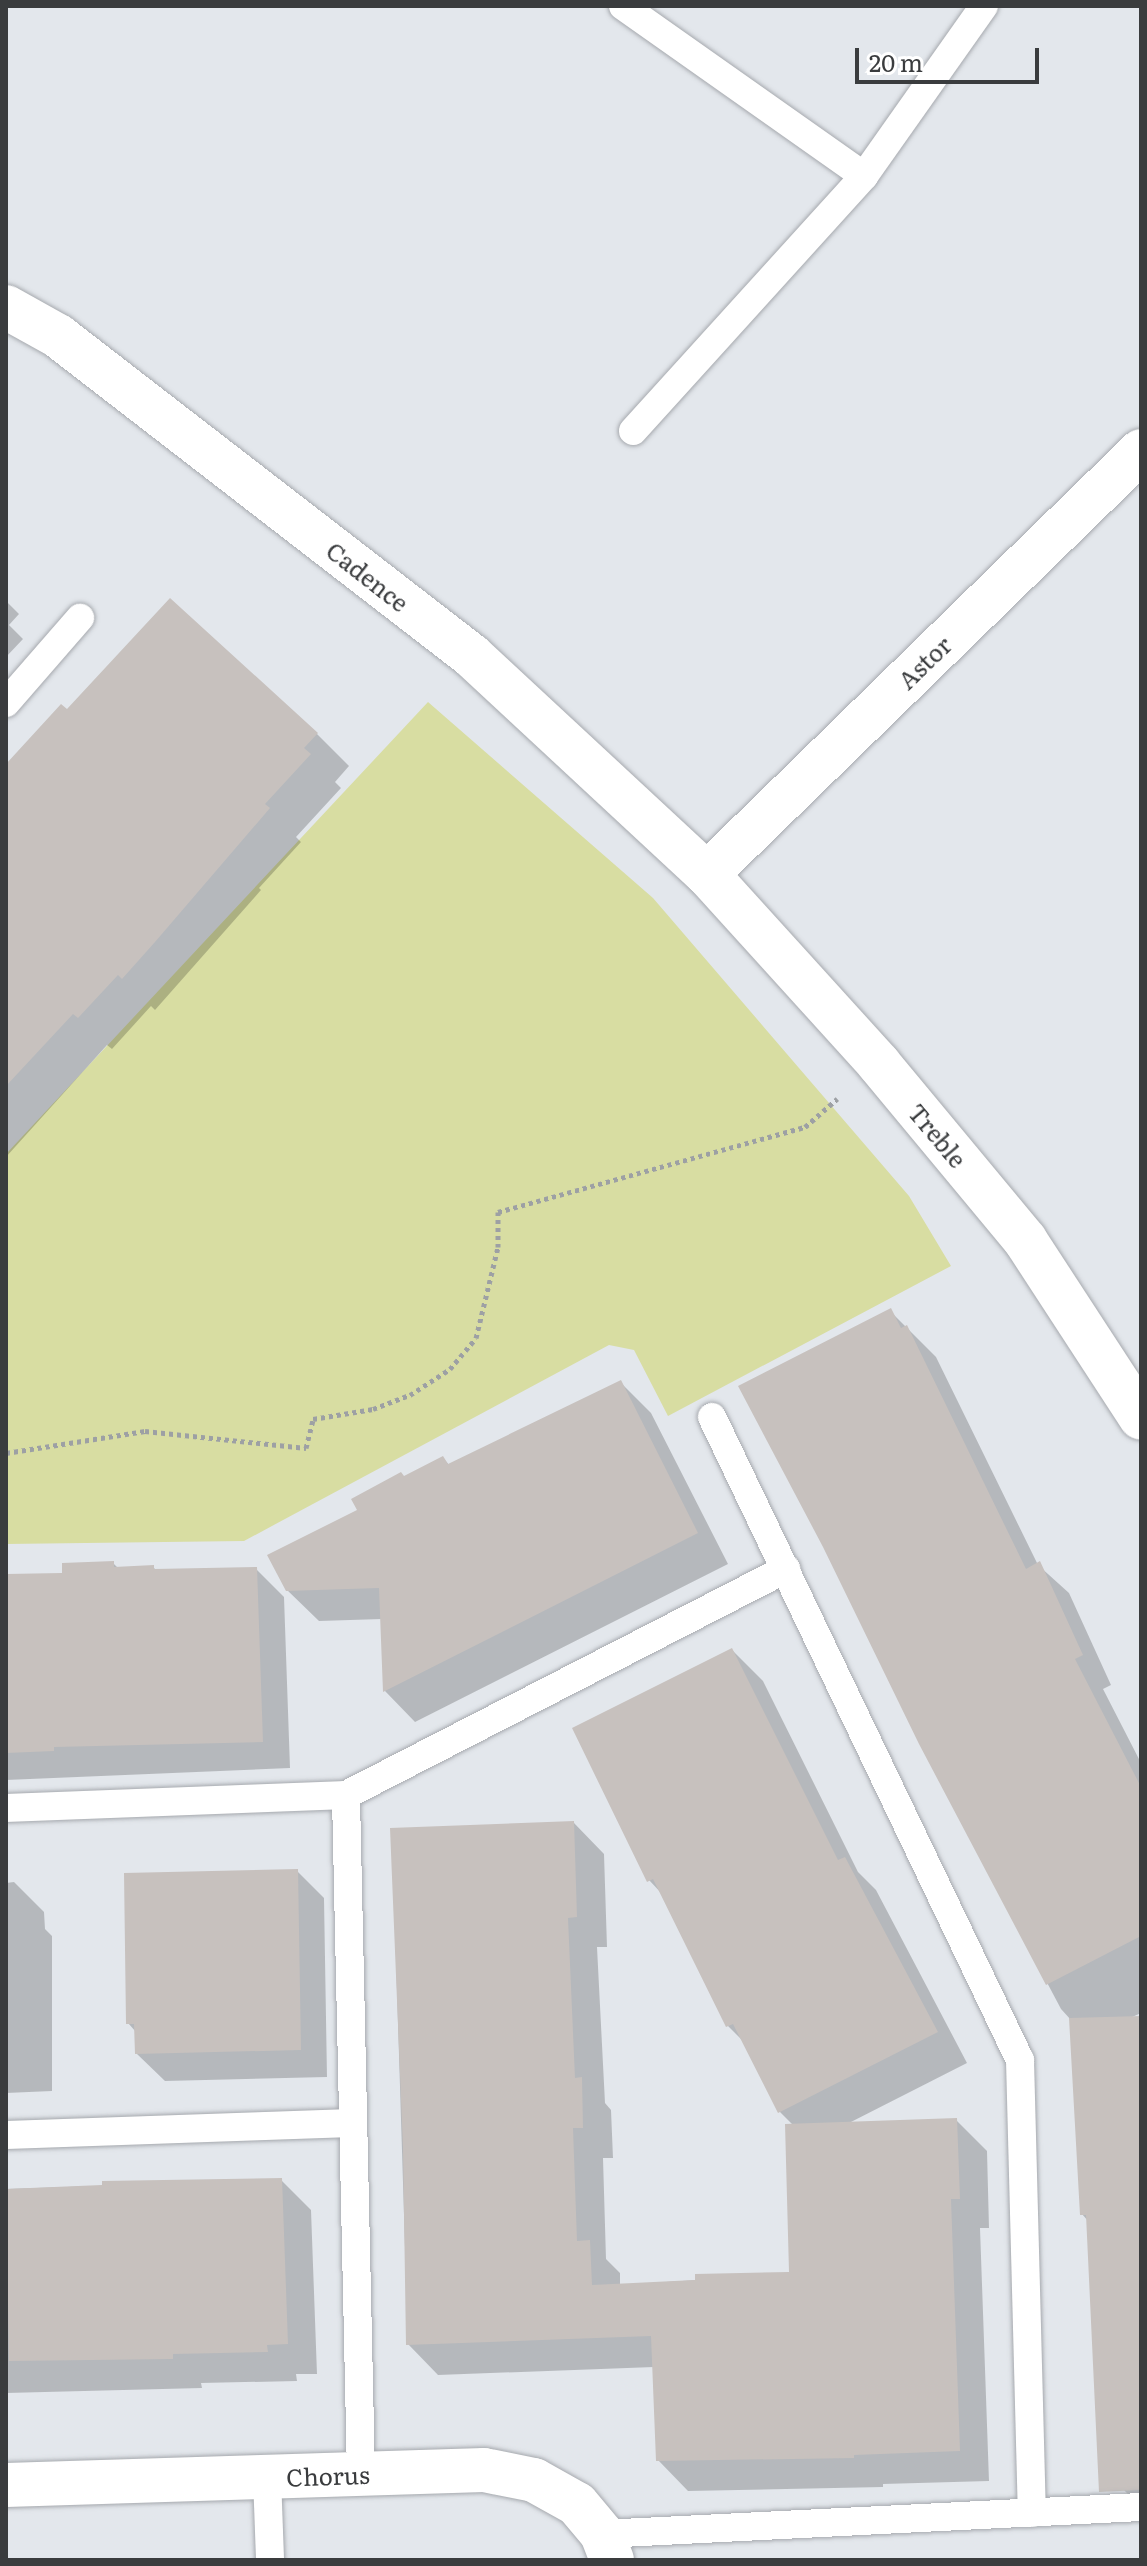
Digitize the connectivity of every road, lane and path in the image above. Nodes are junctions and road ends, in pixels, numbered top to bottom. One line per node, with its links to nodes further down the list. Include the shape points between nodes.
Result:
1 (623, 6): 3 (lane)
2 (984, 6): 3 (lane)
3 (864, 176): 5 (lane)
4 (6, 307): 9 (street, Cadence, via 58,336 472,656)
5 (633, 431)
6 (1141, 451): 9 (street, Astor)
7 (80, 618): 8 (lane)
8 (6, 703)
9 (707, 874): 10 (street, Treble)
10 (879, 1064): 12 (street, Treble, via 1025,1240); 13 (path, via 805,1127 498,1212 498,1247 476,1338 450,1369 410,1395 373,1409 313,1419 306,1448 145,1431)
11 (712, 1417): 14 (lane)
12 (1141, 1418)
13 (6, 1453)
14 (786, 1569): 15 (lane); 23 (lane, via 1020,2060)
15 (346, 1795): 16 (lane); 17 (lane)
16 (6, 1808)
17 (352, 2123): 18 (lane); 19 (lane)
18 (6, 2135)
19 (361, 2474): 20 (street, Chorus); 24 (street, Chorus, via 484,2470 534,2480 577,2504)
20 (267, 2477): 21 (street, Chorus); 25 (lane)
21 (6, 2485)
22 (1141, 2507): 23 (lane)
23 (1032, 2513): 24 (lane)
24 (607, 2547)
25 (270, 2560)

